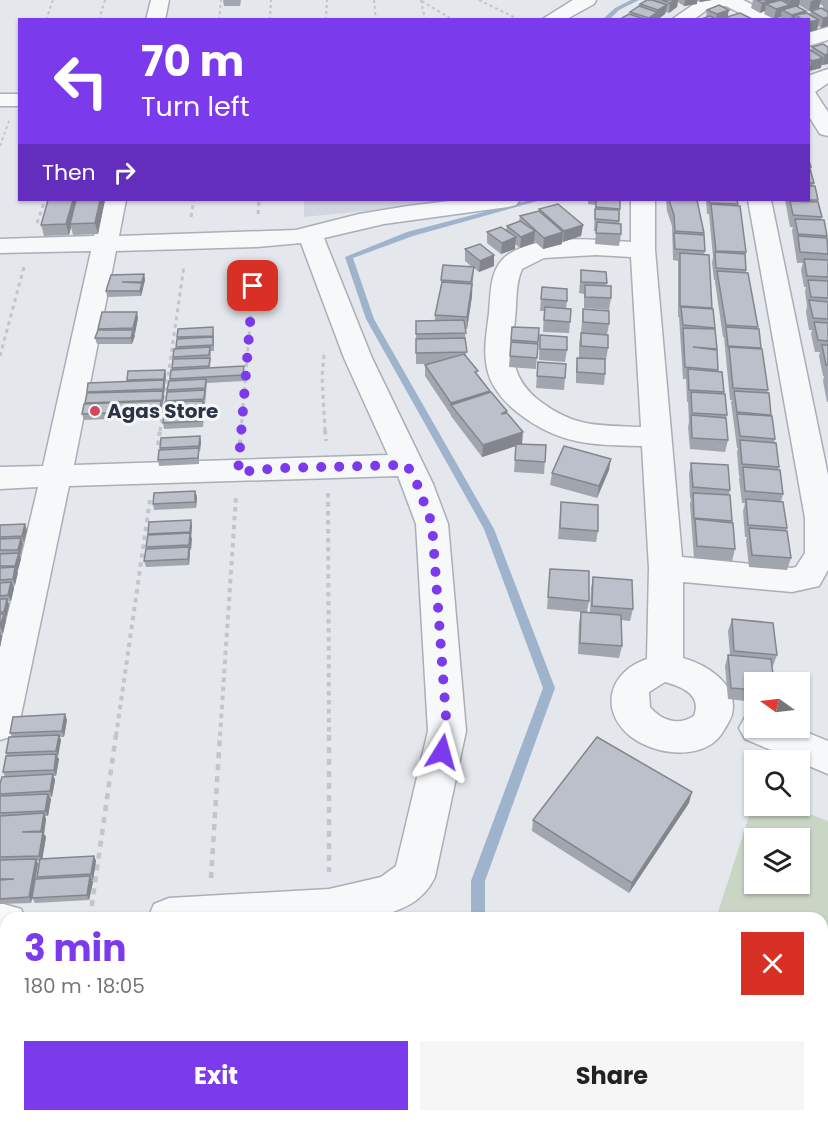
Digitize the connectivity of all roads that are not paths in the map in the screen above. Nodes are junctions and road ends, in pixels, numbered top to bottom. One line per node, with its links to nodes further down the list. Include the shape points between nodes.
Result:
1 (160, 0): 4 (street)
2 (587, 0): 5 (street)
3 (728, 0): 6 (street, via 702,5); 7 (street)
4 (156, 18)
5 (554, 18)
6 (683, 18)
7 (765, 18)
8 (828, 33): 9 (street)
9 (810, 39)
10 (828, 75): 11 (street)
11 (810, 86)
12 (0, 100): 13 (street)
13 (18, 100)
14 (810, 100): 15 (street)
15 (828, 129)
16 (114, 201): 21 (street)
17 (500, 201): 20 (street, via 390,214)
18 (643, 201): 23 (street)
19 (759, 201): 28 (street, via 821,518 821,553 807,577 792,580)
20 (310, 234): 21 (street, via 257,240); 25 (street, via 358,358)
21 (104, 245): 22 (street); 26 (street)
22 (0, 246)
23 (643, 250): 24 (street); 24 (street, via 572,248 517,259 507,269 498,348 507,388 556,426 576,432)
24 (657, 437): 28 (street)
25 (407, 465): 26 (street); 35 (street, via 432,524 447,731 414,877 391,894)
26 (56, 477): 27 (street); 32 (street)
27 (0, 478)
28 (666, 568): 29 (street)
29 (665, 668): 30 (street, via 694,675 707,686); 30 (street, via 640,676 631,687 632,711 640,722 664,736 680,738 706,728)
30 (716, 709): 31 (street)
31 (744, 722)
32 (0, 725)
33 (782, 738): 34 (street)
34 (828, 758)
35 (335, 912)

